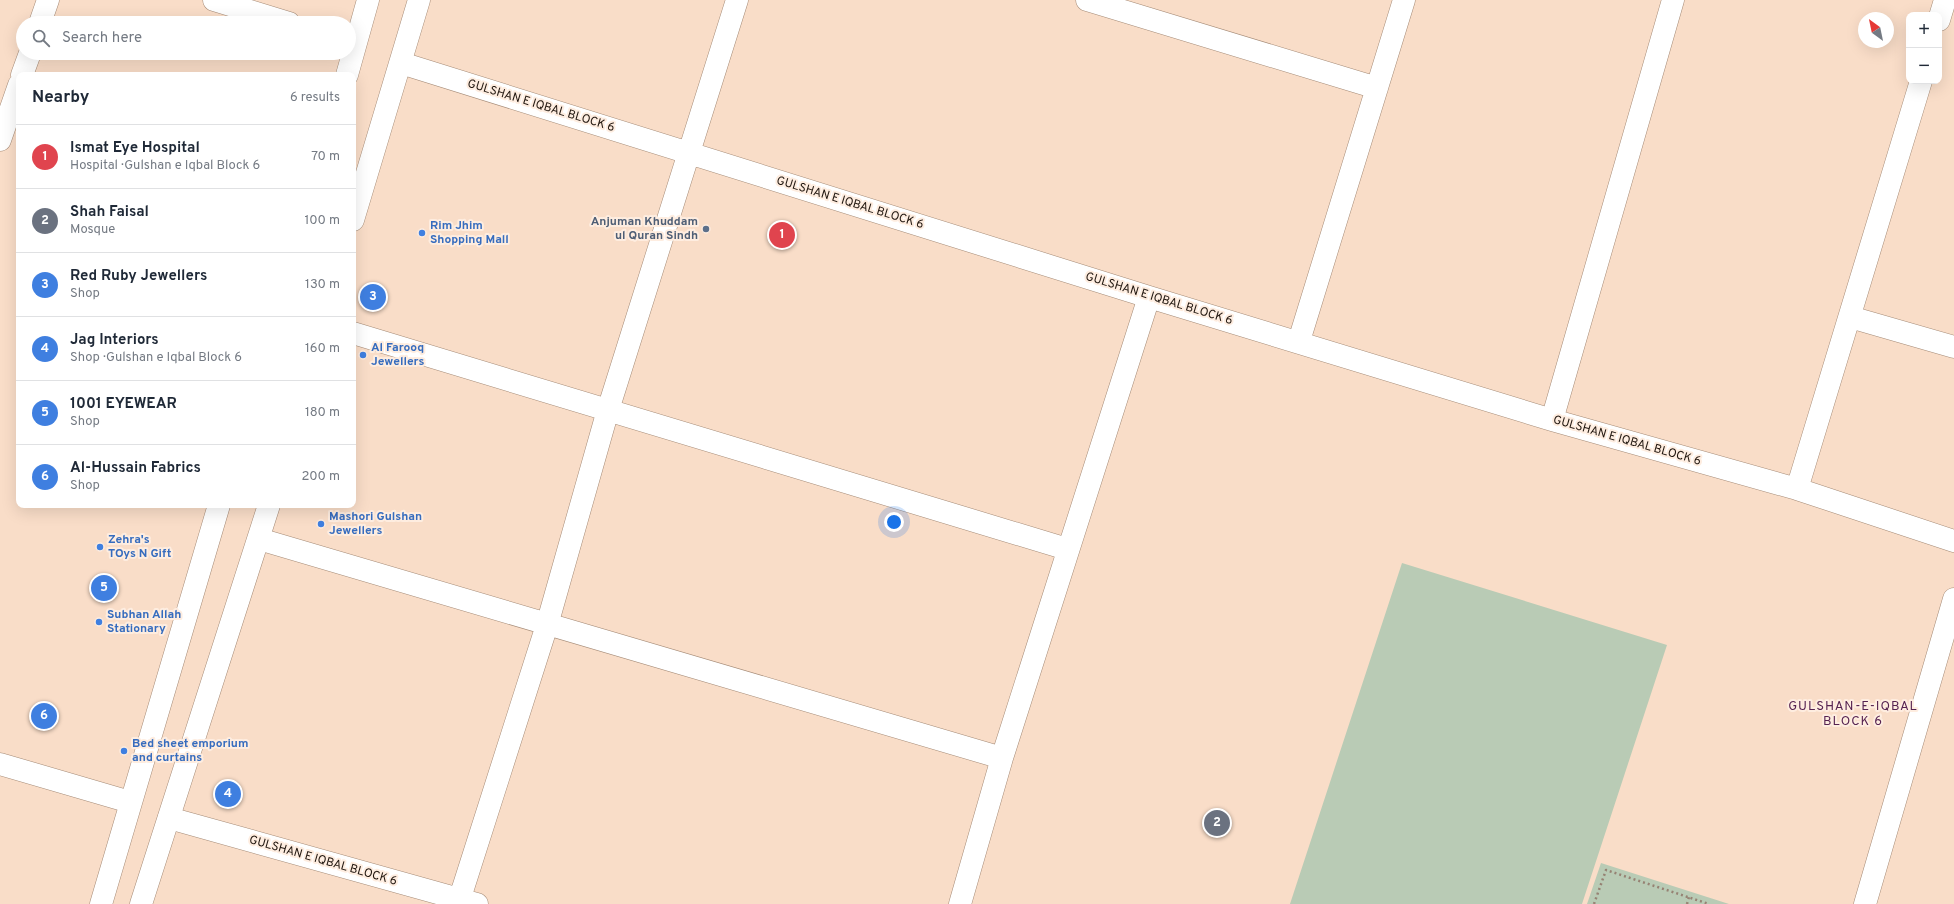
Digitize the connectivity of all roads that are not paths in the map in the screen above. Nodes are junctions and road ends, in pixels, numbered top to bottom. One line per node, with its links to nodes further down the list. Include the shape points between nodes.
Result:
1 (48, 0): 9 (street)
2 (214, 0): 10 (street)
3 (368, 0): 11 (street)
4 (419, 0): 14 (street)
5 (737, 0): 21 (street)
6 (1087, 0): 18 (street)
7 (1404, 0): 18 (street)
8 (1673, 0): 29 (street)
9 (42, 16)
10 (266, 16)
11 (356, 34)
12 (27, 60): 15 (street)
13 (350, 60): 16 (street)
14 (401, 63): 21 (street, GULSHAN E IQBAL BLOCK 6); 22 (street)
15 (23, 72)
16 (348, 72)
17 (1919, 84): 24 (street)
18 (1377, 88): 26 (street)
19 (16, 94): 20 (street)
20 (0, 140)
21 (688, 152): 23 (street, GULSHAN E IQBAL BLOCK 6); 28 (street)
22 (356, 210)
23 (1149, 297): 26 (street, GULSHAN E IQBAL BLOCK 6); 35 (street)
24 (1850, 317): 27 (street); 30 (street)
25 (356, 333): 28 (street)
26 (1299, 342): 29 (street, GULSHAN E IQBAL BLOCK 6)
27 (1954, 347)
28 (608, 410): 35 (street); 37 (street)
29 (1552, 420): 30 (street, GULSHAN E IQBAL BLOCK 6)
30 (1797, 489): 34 (street, GULSHAN E IQBAL BLOCK 6)
31 (218, 508): 40 (street)
32 (268, 508): 33 (street)
33 (260, 539): 37 (street); 41 (street)
34 (1954, 541)
35 (1067, 549): 38 (street)
36 (1954, 599): 46 (street)
37 (547, 625): 38 (street); 42 (street)
38 (1002, 758): 45 (street)
39 (0, 764): 40 (street)
40 (130, 802): 43 (street)
41 (169, 818): 42 (street, GULSHAN E IQBAL BLOCK 6); 44 (street)
42 (465, 902)
43 (101, 904)
44 (141, 904)
45 (960, 904)
46 (1865, 904)

